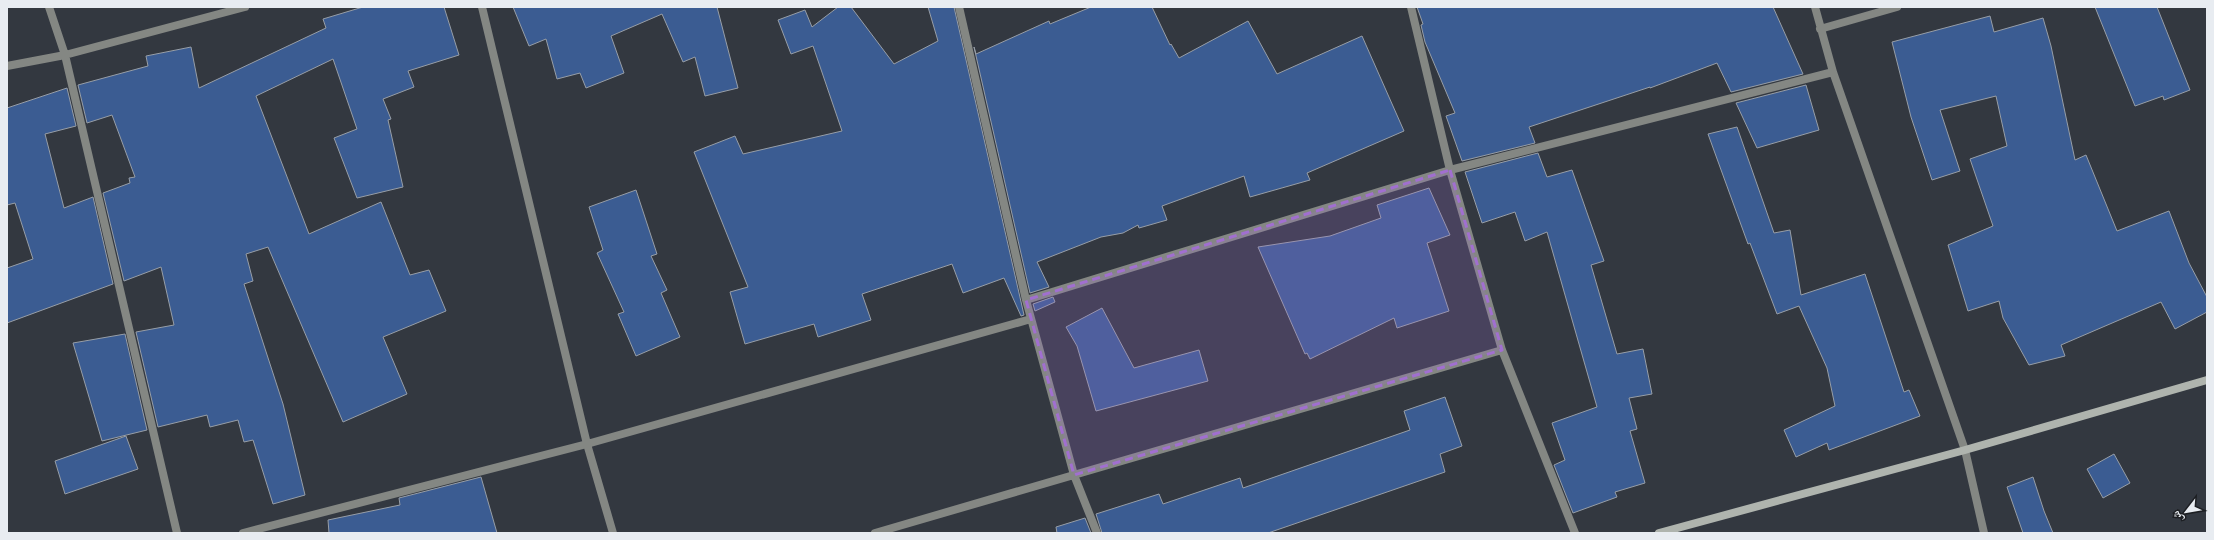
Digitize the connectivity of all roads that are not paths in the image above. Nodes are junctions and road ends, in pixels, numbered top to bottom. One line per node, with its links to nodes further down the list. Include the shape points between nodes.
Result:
1 (49, 7): 9 (street)
2 (245, 7): 9 (street)
3 (482, 7): 17 (street)
4 (959, 7): 13 (street)
5 (1411, 7): 12 (street)
6 (1815, 7): 8 (street)
7 (1897, 7): 8 (street)
8 (1820, 29): 11 (street)
9 (65, 55): 10 (street); 20 (street)
10 (7, 66)
11 (1833, 72): 12 (street); 18 (street)
12 (1450, 170): 13 (street); 15 (street)
13 (1026, 300): 14 (street)
14 (1031, 319): 17 (street); 19 (street)
15 (1502, 350): 19 (street); 25 (street)
16 (2207, 380): 18 (street)
17 (588, 444): 21 (street); 22 (street)
18 (1965, 450): 26 (street); 27 (street)
19 (1074, 475): 23 (street); 24 (street)
20 (177, 533)
21 (243, 533)
22 (613, 533)
23 (875, 533)
24 (1097, 533)
25 (1575, 533)
26 (1659, 533)
27 (1984, 533)

